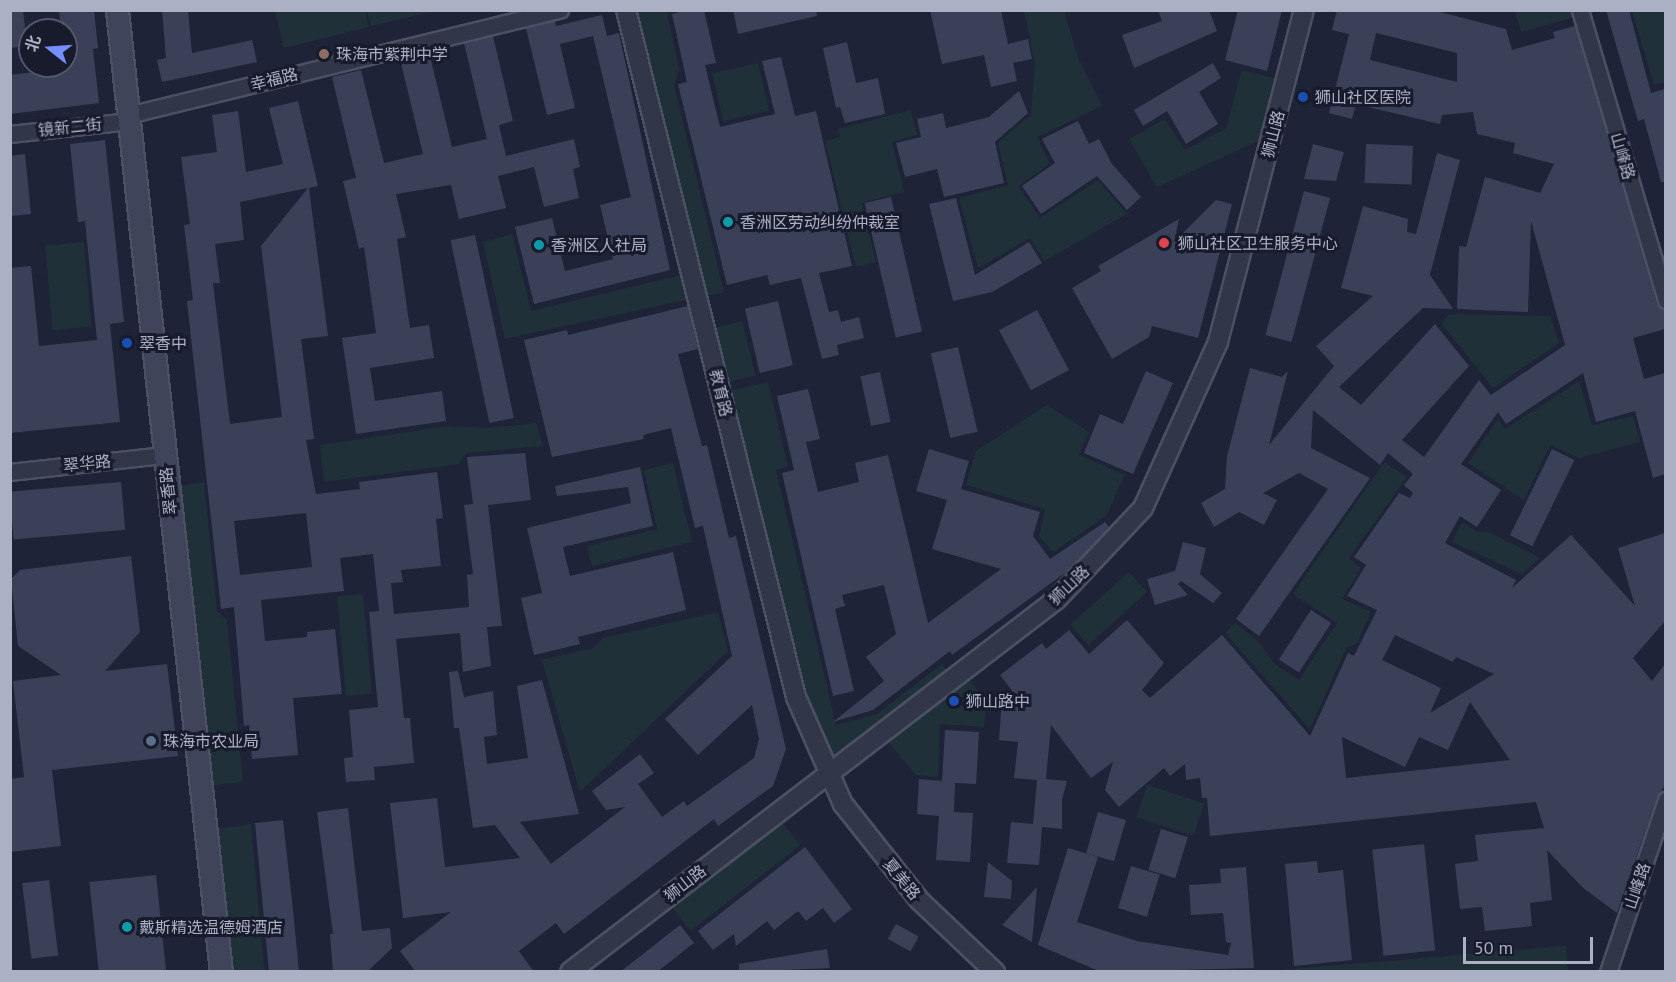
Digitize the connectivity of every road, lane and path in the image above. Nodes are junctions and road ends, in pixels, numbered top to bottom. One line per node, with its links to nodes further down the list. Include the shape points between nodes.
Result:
1 (117, 10): 6 (main road, 翠香路)
2 (560, 10): 6 (street, 幸福路)
3 (626, 10): 11 (street, 教育路, via 796,697)
4 (1304, 10): 11 (street, 狮山路, via 1218,342 1143,508 1057,599)
5 (1580, 10): 8 (street, 山峰路)
6 (129, 118): 7 (street, 镜新二街); 9 (main road, 翠香路)
7 (10, 134)
8 (1665, 301)
9 (164, 455): 10 (street, 翠华路); 13 (main road, 翠香路)
10 (10, 472)
11 (827, 772): 14 (street, 狮山路); 15 (street, 夏美路, via 843,804 919,900)
12 (1665, 800): 16 (street, 山峰路)
13 (221, 972)
14 (570, 972)
15 (994, 972)
16 (1608, 972)

